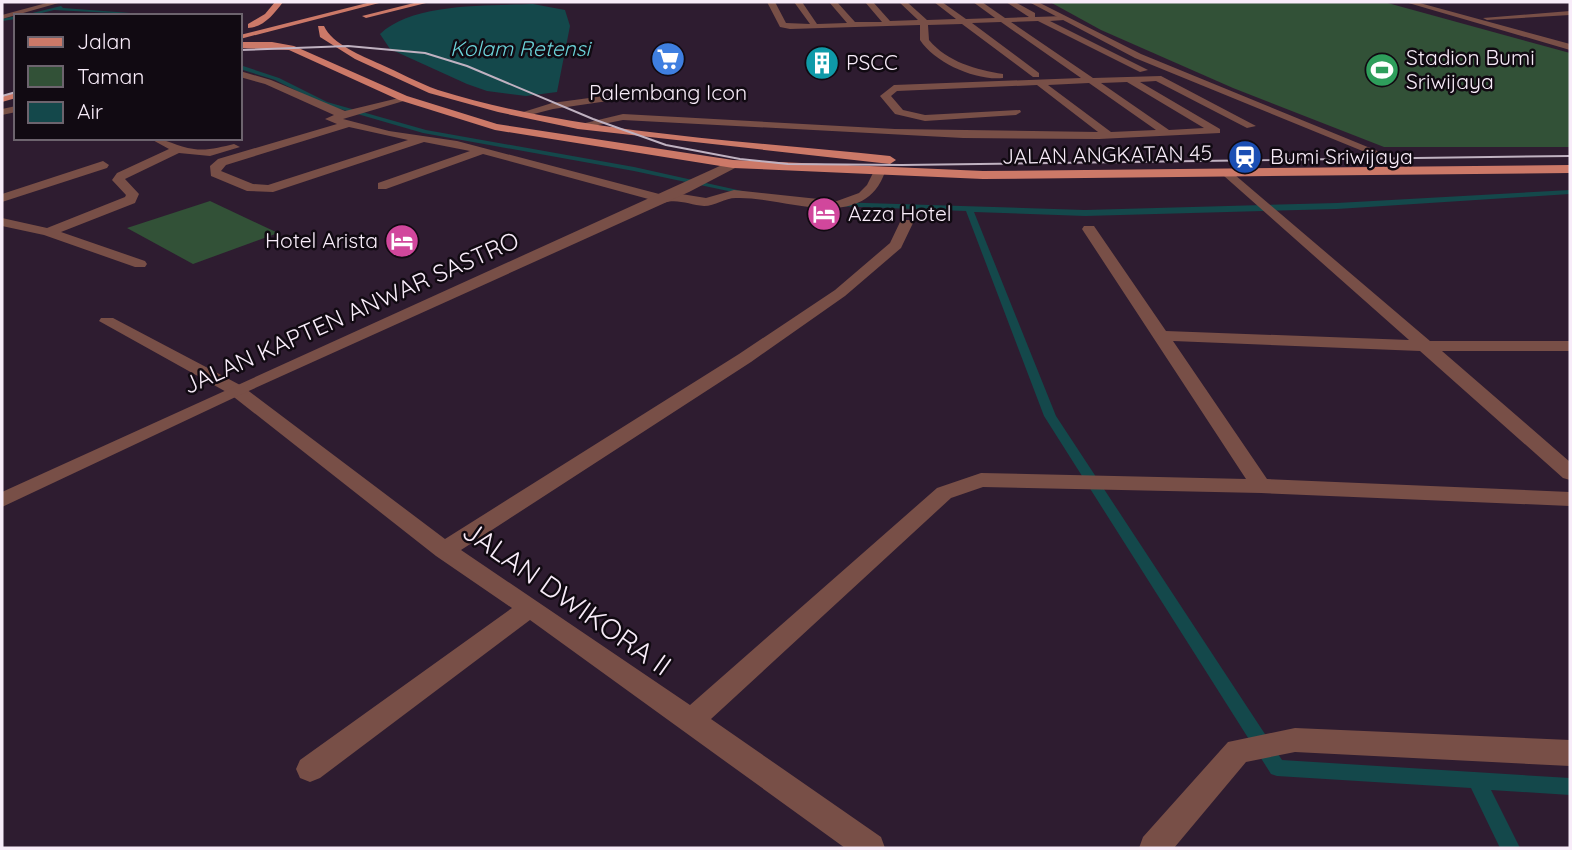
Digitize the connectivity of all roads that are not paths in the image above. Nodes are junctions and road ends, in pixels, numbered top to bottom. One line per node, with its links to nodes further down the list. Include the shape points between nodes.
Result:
1 (33, 2): 17 (street)
2 (58, 2): 21 (street)
3 (279, 2): 33 (main road)
4 (349, 2): 33 (main road)
5 (379, 2): 18 (main road)
6 (426, 2): 25 (main road)
7 (771, 2): 34 (street, via 785,26)
8 (798, 2): 34 (street)
9 (833, 2): 32 (street)
10 (869, 2): 30 (street)
11 (903, 2): 28 (street)
12 (938, 2): 27 (street)
13 (977, 2): 26 (street)
14 (1010, 2): 22 (street)
15 (1033, 2): 23 (street)
16 (1409, 2): 24 (street)
17 (16, 3)
18 (368, 3): 36 (main road); 38 (main road)
19 (1546, 5): 20 (street)
20 (1570, 12): 24 (street)
21 (2, 17)
22 (1037, 17): 23 (street); 26 (street); 44 (street)
23 (1061, 18): 43 (street)
24 (1472, 19): 37 (street)
25 (347, 20)
26 (1003, 20): 27 (street); 45 (street)
27 (962, 21): 28 (street); 47 (street)
28 (924, 22): 30 (street); 50 (street, via 926,44 940,57)
29 (1570, 22): 37 (street)
30 (887, 23): 32 (street)
31 (334, 24): 36 (main road)
32 (852, 24): 34 (street)
33 (251, 26): 35 (main road)
34 (815, 26)
35 (242, 28)
36 (321, 28): 40 (main road)
37 (1501, 28): 41 (street)
38 (242, 36)
39 (242, 45): 42 (main road, via 291,48)
40 (337, 46): 42 (main road); 58 (main road, via 432,91)
41 (1570, 47)
42 (319, 62): 54 (main road)
43 (1170, 69): 44 (street); 73 (street)
44 (1143, 70): 45 (street)
45 (1080, 73): 47 (street); 49 (street)
46 (242, 75): 62 (street)
47 (1037, 78): 49 (street); 50 (street); 66 (street)
48 (1128, 79): 49 (street); 64 (street); 64 (street, via 1158,78 1252,128)
49 (1091, 80): 65 (street)
50 (990, 81): 51 (street); 52 (street)
51 (924, 86): 53 (street); 61 (street, via 894,88 885,96 899,112 910,116)
52 (1000, 94)
53 (933, 96)
54 (403, 98): 58 (main road); 62 (street); 74 (main road, JALAN ANGKATAN 45, via 495,127)
55 (604, 99): 60 (street)
56 (1008, 103): 59 (street)
57 (942, 106): 61 (street)
58 (498, 109): 60 (main road)
59 (1016, 112): 61 (street); 67 (street)
60 (522, 114): 63 (main road)
61 (952, 116)
62 (348, 117): 68 (street); 68 (street, via 222,162 215,173 251,188 269,189); 70 (street, via 211,154)
63 (578, 126): 67 (street, via 623,117 896,134); 73 (main road, via 888,160 1092,164)
64 (1216, 131): 65 (street)
65 (1167, 133): 66 (street)
66 (1109, 135): 67 (street)
67 (1045, 137)
68 (423, 139): 71 (street)
69 (158, 140): 70 (street)
70 (178, 149): 85 (street, via 121,176 118,180 133,194 130,200)
71 (481, 151): 79 (street); 80 (street)
72 (1570, 158): 73 (main road)
73 (1391, 159)
74 (733, 164): 77 (main road, JALAN ANGKATAN 45); 80 (street, JALAN KAPTEN ANWAR SASTRO)
75 (103, 165): 81 (street)
76 (1570, 169): 78 (main road, JALAN ANGKATAN 45)
77 (879, 172): 78 (main road, JALAN ANGKATAN 45); 80 (street, via 869,194 837,205 727,194 706,202)
78 (1228, 173): 89 (street)
79 (382, 186)
80 (672, 195): 91 (street, JALAN KAPTEN ANWAR SASTRO)
81 (2, 198)
82 (2, 222): 85 (street)
83 (906, 223): 96 (street, via 896,245 840,293)
84 (1089, 229): 88 (street)
85 (48, 232): 86 (street)
86 (140, 264)
87 (107, 321): 91 (street, JALAN DWIKORA II)
88 (1161, 336): 89 (street); 93 (street)
89 (1425, 345): 90 (street); 92 (street)
90 (1570, 346)
91 (236, 390): 95 (street, JALAN KAPTEN ANWAR SASTRO); 96 (street, JALAN DWIKORA II)
92 (1570, 473)
93 (1261, 486): 94 (street); 98 (street, via 981,480 944,493)
94 (1570, 499)
95 (2, 500)
96 (444, 550): 97 (street, JALAN DWIKORA II)
97 (529, 608): 98 (street, JALAN DWIKORA II); 102 (street)
98 (692, 720): 103 (street, JALAN DWIKORA II)
99 (1295, 740): 100 (street); 101 (street)
100 (1238, 751): 104 (street)
101 (1570, 753)
102 (310, 769)
103 (870, 848)
104 (1154, 848)

